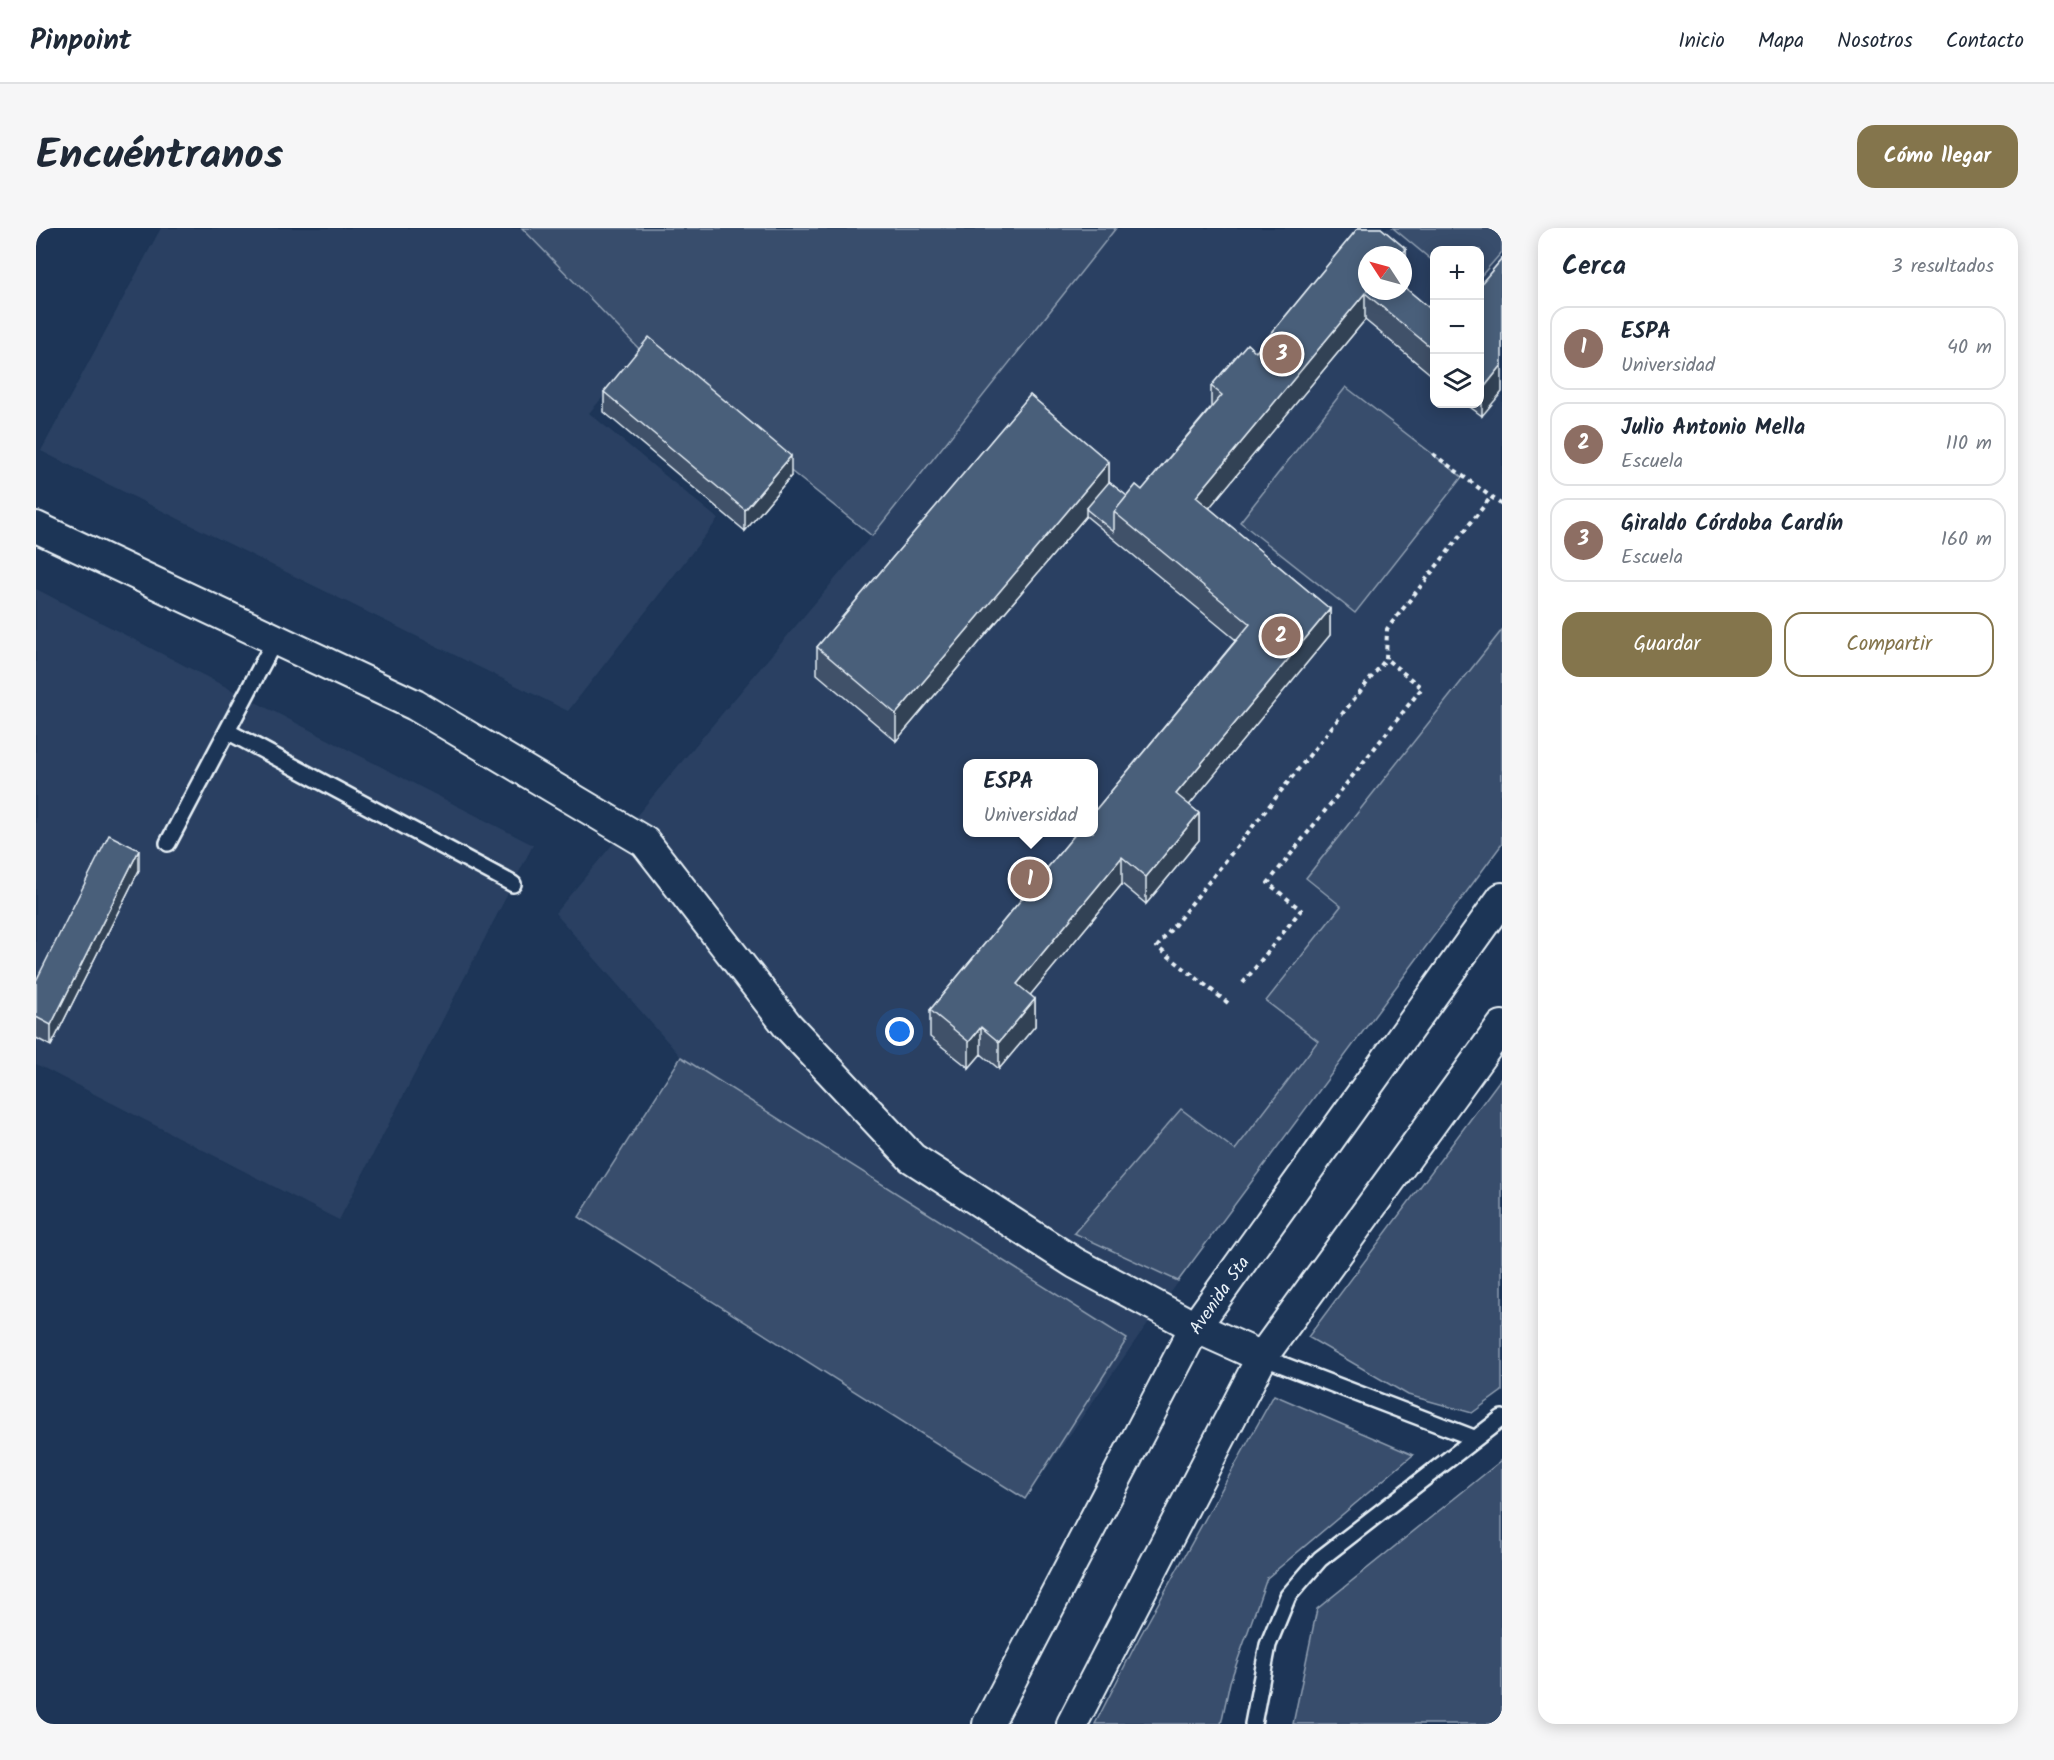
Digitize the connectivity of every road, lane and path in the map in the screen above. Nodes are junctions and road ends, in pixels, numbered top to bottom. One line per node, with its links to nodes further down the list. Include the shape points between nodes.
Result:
1 (1433, 454): 2 (path)
2 (1491, 497): 3 (path); 6 (path, via 1387,629)
3 (1502, 505)
4 (36, 526): 5 (street)
5 (275, 640): 7 (lane); 14 (street, via 415,705 645,842 787,1025 912,1158 1075,1263)
6 (1386, 660): 11 (path, via 1422,688 1268,884 1301,910); 12 (path, via 1157,947)
7 (227, 731): 8 (lane); 9 (lane)
8 (168, 843)
9 (513, 884)
10 (1502, 898): 14 (street, Avenida 5ta)
11 (1243, 983)
12 (1228, 1003)
13 (1502, 1026): 15 (street)
14 (1195, 1327): 15 (street); 18 (street, Avenida 5ta)
15 (1262, 1357): 17 (lane); 19 (street)
16 (1502, 1418): 17 (lane)
17 (1474, 1438): 20 (lane, via 1320,1559 1288,1596 1268,1645)
18 (988, 1724)
19 (1072, 1724)
20 (1253, 1724)

